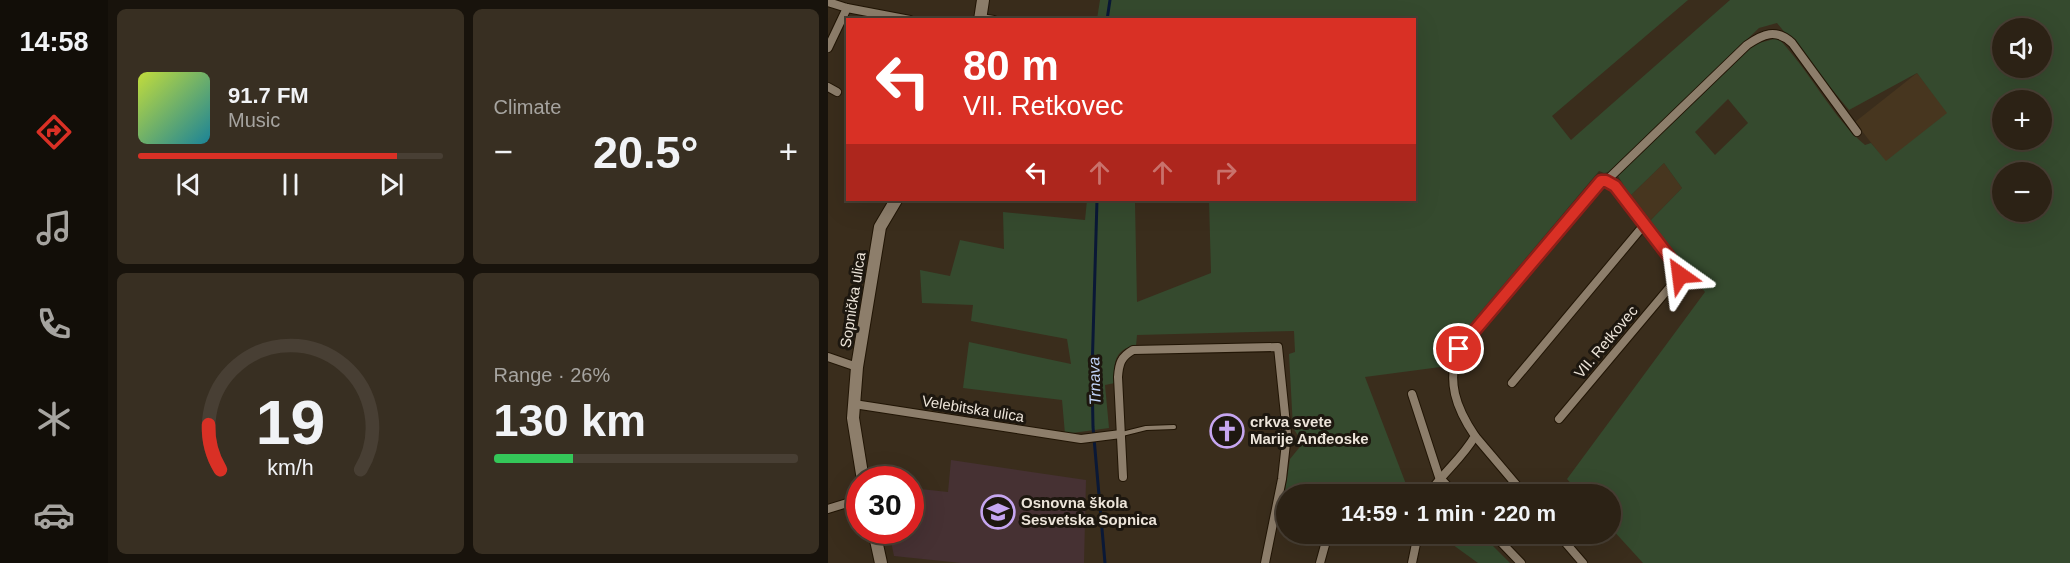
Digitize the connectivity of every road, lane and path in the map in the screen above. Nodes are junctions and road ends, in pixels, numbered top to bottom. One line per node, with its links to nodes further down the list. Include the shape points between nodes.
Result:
1 (982, 0): 5 (street)
2 (828, 2): 3 (street)
3 (847, 8): 4 (street); 6 (street)
4 (900, 18)
5 (980, 18)
6 (828, 48)
7 (828, 87): 8 (street)
8 (837, 92)
9 (1857, 132): 10 (street, via 1792,44 1769,33 1747,45)
10 (1606, 181): 12 (street, VII. Retkovec, via 1615,186); 21 (street, via 1594,186 1459,349 1451,377 1460,411)
11 (895, 201): 14 (street, Sopnička ulica, via 880,227)
12 (1644, 225): 15 (street); 18 (street, VII. Retkovec, via 1680,275)
13 (828, 357): 14 (street)
14 (857, 367): 17 (street, Sopnička ulica)
15 (1512, 382)
16 (1412, 394): 24 (street)
17 (854, 404): 20 (street, Velebitska ulica, via 1089,438); 22 (street, Sopnička ulica)
18 (1559, 418)
19 (1174, 427): 20 (lane)
20 (1121, 434): 23 (street); 36 (street, via 1119,364 1133,350 1278,347 1287,435)
21 (1475, 436): 24 (street, via 1461,458); 27 (street)
22 (859, 466)
23 (1123, 477)
24 (1439, 477): 25 (street); 26 (street)
25 (1435, 484)
26 (1446, 484)
27 (1516, 484)
28 (846, 503): 29 (street)
29 (828, 509)
30 (877, 544): 35 (street)
31 (1325, 544): 37 (street)
32 (1416, 544): 38 (street)
33 (1503, 544): 39 (street)
34 (1567, 544): 40 (street)
35 (881, 563)
36 (1265, 563)
37 (1320, 563)
38 (1412, 563)
39 (1521, 563)
40 (1583, 563)

